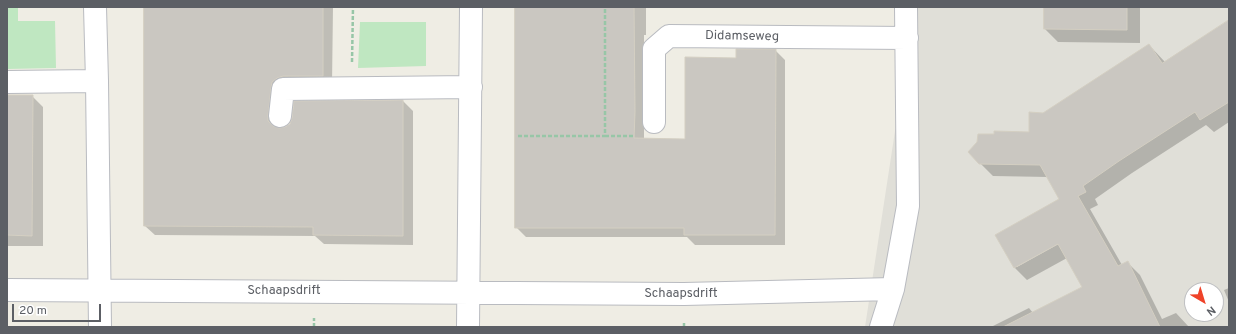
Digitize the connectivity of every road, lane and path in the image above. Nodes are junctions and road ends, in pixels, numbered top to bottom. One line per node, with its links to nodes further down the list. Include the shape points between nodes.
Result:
1 (95, 7): 7 (street)
2 (352, 7): 9 (path)
3 (471, 7): 10 (street)
4 (605, 7): 13 (path, via 605,136)
5 (906, 7): 6 (street)
6 (907, 38): 12 (street, Didamseweg, via 669,36 654,49); 14 (street, via 908,206)
7 (97, 81): 8 (street); 16 (street)
8 (7, 82)
9 (352, 88): 10 (street); 11 (street, via 282,89)
10 (471, 88): 17 (street)
11 (280, 116)
12 (654, 122)
13 (518, 136)
14 (893, 289): 17 (street, Schaapsdrift, via 684,294); 20 (street)
15 (7, 290): 16 (street, Schaapsdrift)
16 (100, 290): 17 (street, Schaapsdrift); 18 (street)
17 (469, 293): 19 (street)
18 (100, 327)
19 (468, 327)
20 (882, 327)

